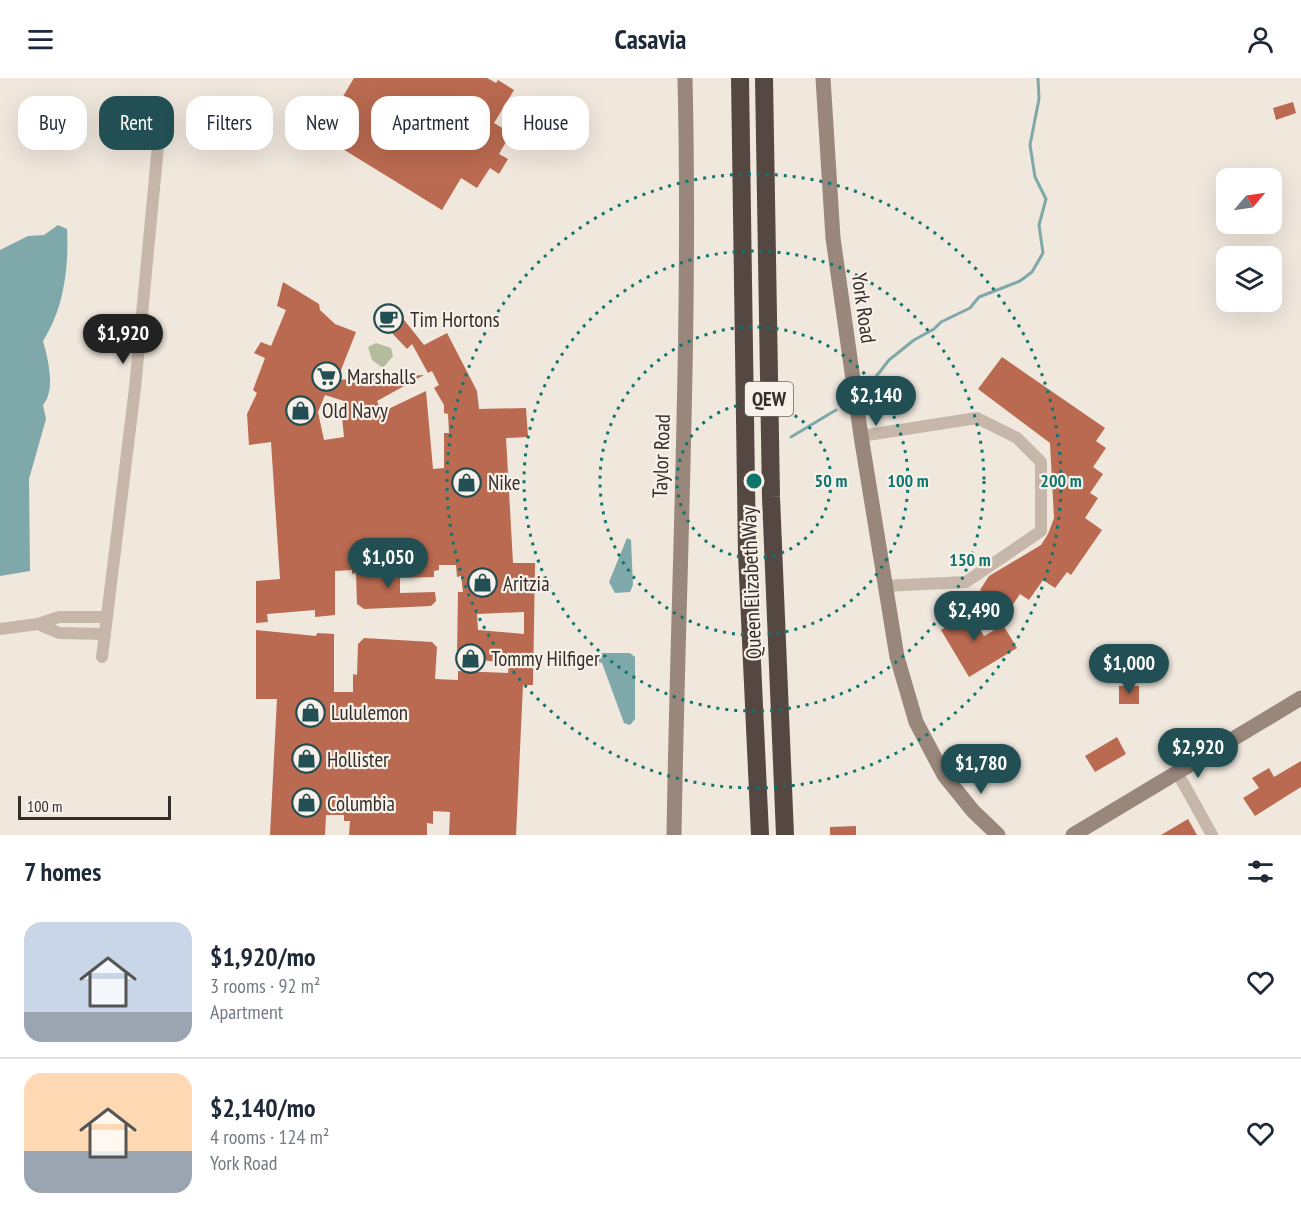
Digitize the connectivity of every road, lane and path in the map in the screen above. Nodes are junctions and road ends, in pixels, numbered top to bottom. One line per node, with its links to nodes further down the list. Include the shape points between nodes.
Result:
1 (685, 78): 17 (main road, Taylor Road, via 688,221)
2 (740, 78): 14 (highway, Queen Elizabeth Way / QEW, via 747,554)
3 (764, 78): 20 (highway, Queen Elizabeth Way / QEW, via 770,485)
4 (823, 78): 6 (main road, York Road, via 833,238)
5 (158, 150): 8 (street, via 135,388)
6 (861, 436): 7 (main road, York Road); 7 (street, via 977,418 1017,438 1041,462 1041,531 966,582)
7 (884, 586): 21 (main road, York Road, via 897,657 916,722 944,775)
8 (106, 617): 9 (street, via 59,617); 11 (street)
9 (38, 624): 10 (street); 11 (street, via 59,633)
10 (0, 629)
11 (105, 634): 12 (street)
12 (102, 657)
13 (1301, 698): 15 (main road)
14 (754, 700): 18 (highway); 19 (highway, Queen Elizabeth Way / QEW)
15 (1177, 772): 16 (main road); 22 (street)
16 (1076, 834)
17 (674, 835)
18 (753, 835)
19 (760, 835)
20 (787, 835)
21 (998, 835)
22 (1212, 835)

